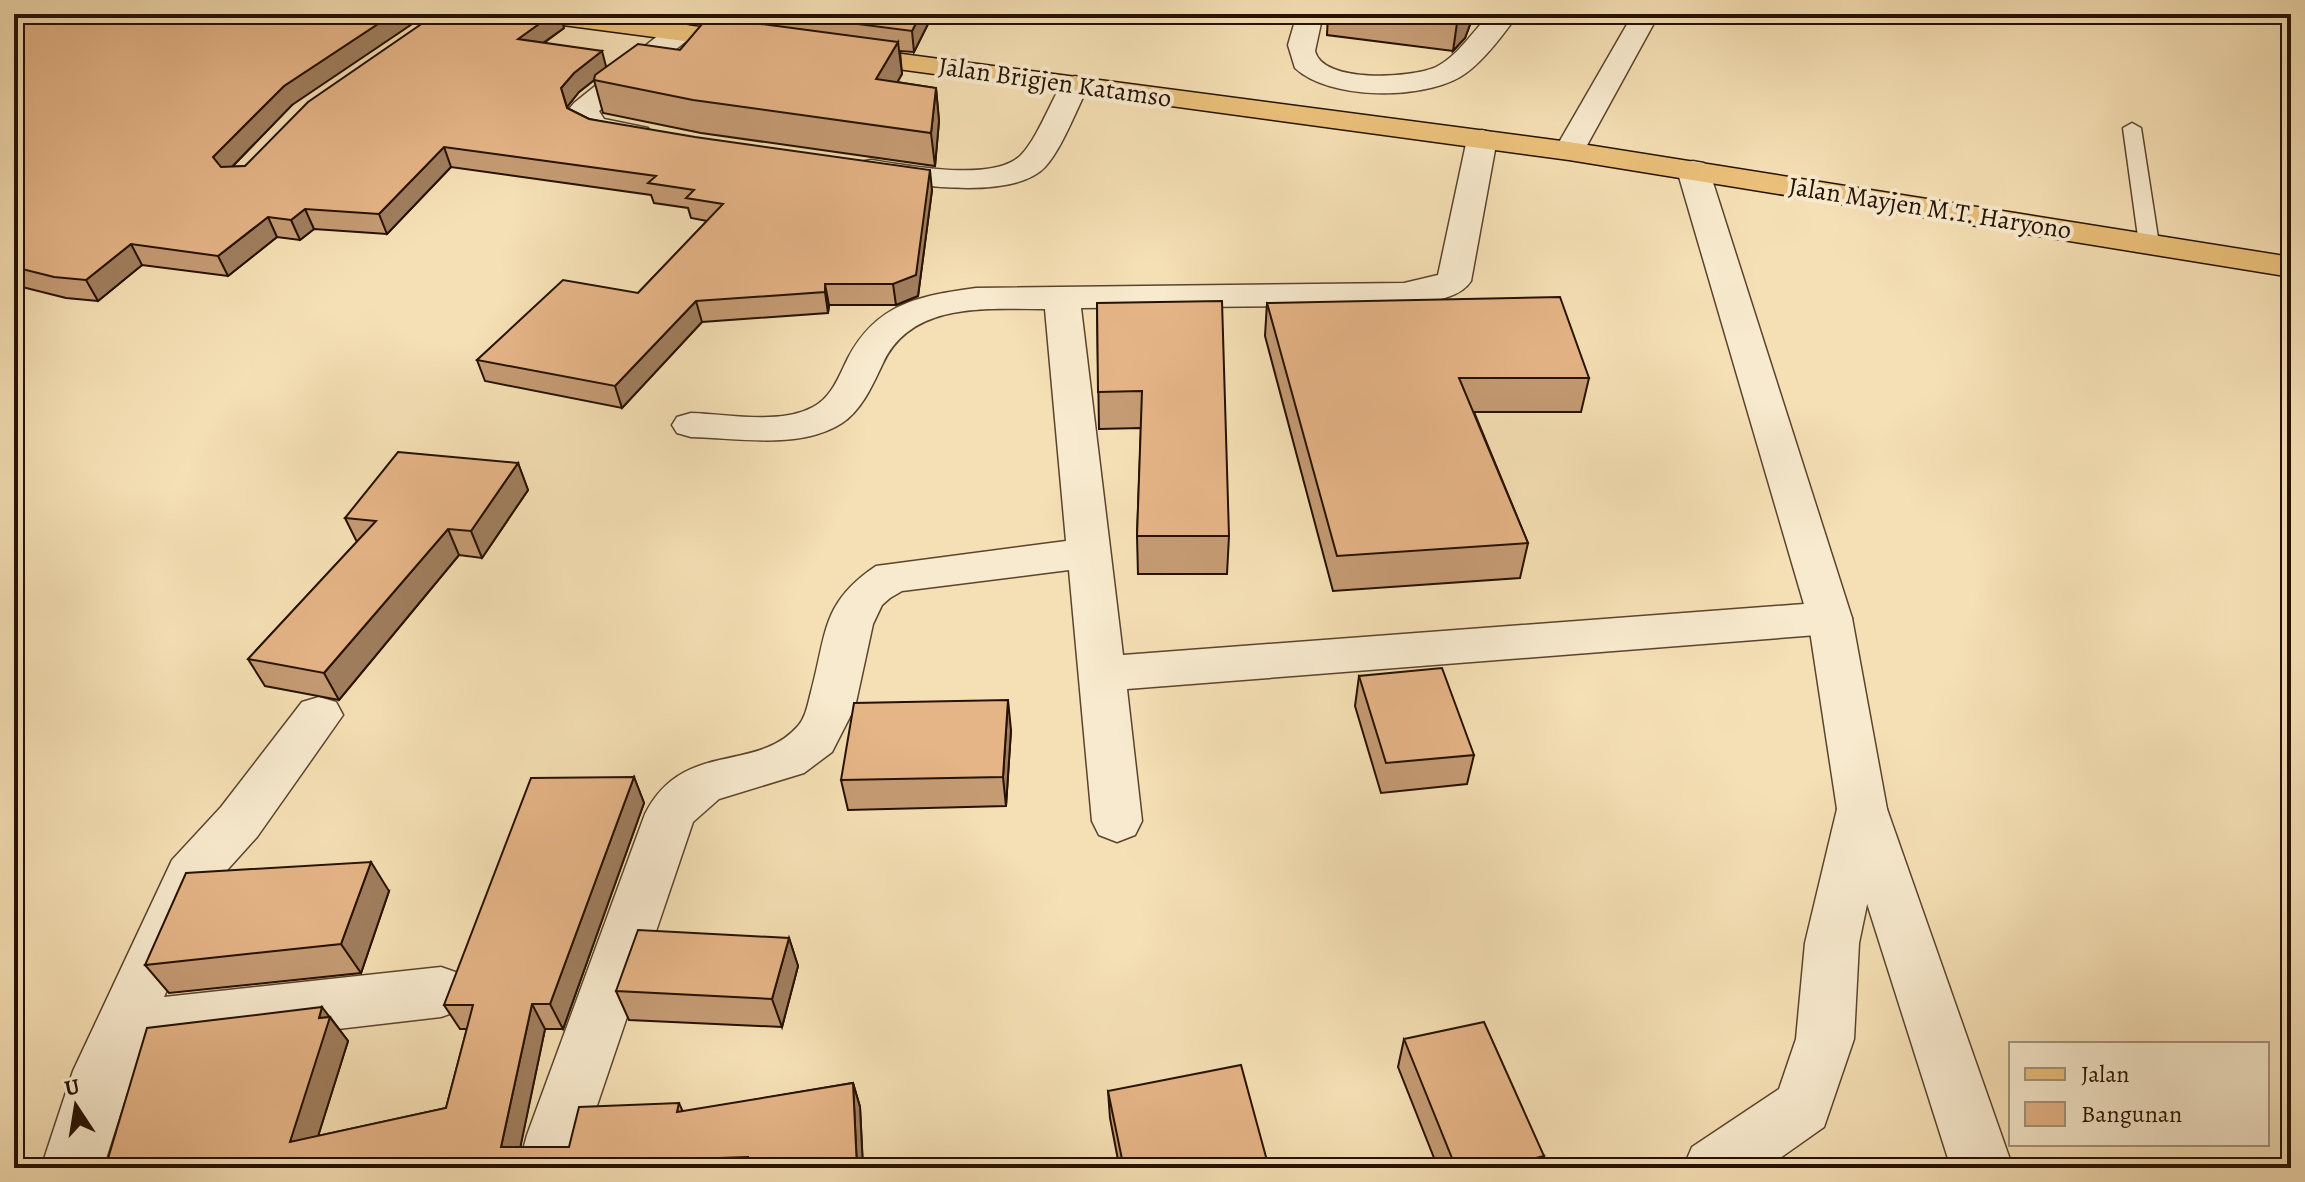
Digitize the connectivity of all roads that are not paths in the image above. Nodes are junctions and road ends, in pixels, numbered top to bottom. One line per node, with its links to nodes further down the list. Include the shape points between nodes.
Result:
1 (540, 14): 5 (main road)
2 (1310, 14): 3 (street, via 1300,48 1305,63 1323,76 1356,83 1401,83 1448,72)
3 (1505, 14)
4 (1646, 14): 12 (street)
5 (680, 32): 6 (main road); 11 (street, via 584,109 585,119 595,126)
6 (775, 45)
7 (806, 49): 8 (main road, Jalan Brigjen Katamso)
8 (1075, 85): 10 (main road, Jalan Brigjen Katamso); 13 (street, via 1033,162 1021,169 978,179 940,179)
9 (2132, 128): 15 (lane)
10 (1482, 139): 12 (main road, Jalan Brigjen Katamso); 17 (street, via 1459,262 1449,284 1404,294)
11 (670, 140)
12 (1569, 151): 14 (main road, Jalan Mayjen M.T. Haryono)
13 (835, 164)
14 (1693, 170): 15 (main road, Jalan Mayjen M.T. Haryono); 20 (street)
15 (2149, 244): 16 (main road, Jalan Mayjen M.T. Haryono)
16 (2291, 267)
17 (1062, 298): 18 (street, via 976,299 909,315 885,330 854,386 837,408 816,421); 19 (street)
18 (691, 425)
19 (1089, 553): 21 (street); 28 (street, via 891,577 864,596 816,739 794,756 718,779 687,795 670,814)
20 (1830, 618): 21 (street); 23 (street)
21 (1101, 674): 24 (street)
22 (319, 715): 26 (street, via 239,822 191,875)
23 (1862, 809): 29 (street, via 1832,943 1825,1039 1803,1107); 30 (street)
24 (1117, 821)
25 (441, 992): 26 (street)
26 (120, 1028): 27 (street)
27 (72, 1168)
28 (549, 1168)
29 (1714, 1168)
30 (1982, 1168)

